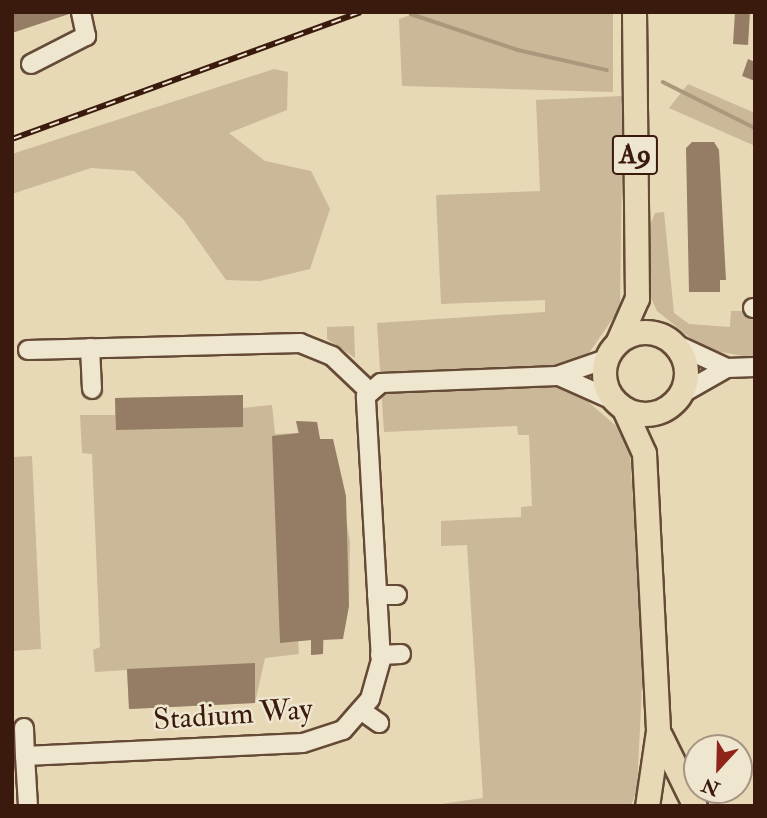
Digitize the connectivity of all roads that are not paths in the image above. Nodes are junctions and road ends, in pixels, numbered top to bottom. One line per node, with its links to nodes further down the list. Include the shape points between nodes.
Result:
1 (81, 12): 3 (street, via 86,36)
2 (634, 12): 4 (main road, A9)
3 (30, 64)
4 (637, 298): 5 (main road); 8 (main road, A9)
5 (669, 340): 8 (main road, via 640,332); 10 (street); 14 (main road, via 686,368)
6 (90, 348): 7 (street); 12 (street); 13 (street, via 300,343 332,356)
7 (29, 350)
8 (612, 350): 11 (street); 15 (main road, via 604,381)
9 (755, 367): 10 (street)
10 (727, 368): 14 (street)
11 (558, 376): 13 (street, via 381,383); 15 (street)
12 (92, 389)
13 (370, 392): 17 (street, via 364,405)
14 (675, 401): 15 (main road, via 647,415); 16 (main road)
15 (619, 405): 16 (main road)
16 (644, 453): 24 (main road)
17 (377, 595): 18 (street); 20 (street)
18 (397, 595)
19 (401, 654): 20 (street)
20 (380, 655): 21 (street)
21 (362, 711): 22 (street); 25 (street, Stadium Way, via 343,730 303,743)
22 (379, 723)
23 (24, 728): 25 (street)
24 (658, 731): 27 (main road); 28 (main road)
25 (25, 756): 26 (street)
26 (28, 806)
27 (647, 806)
28 (695, 806)

